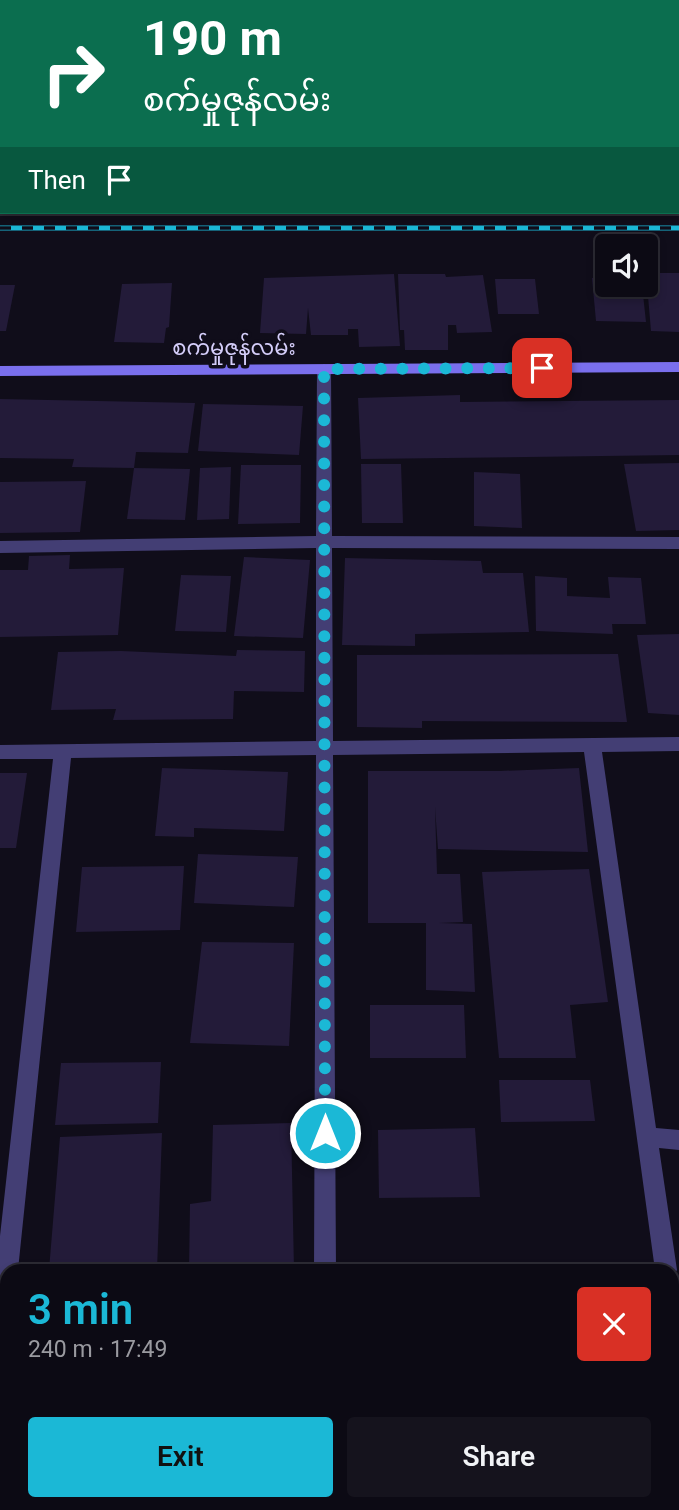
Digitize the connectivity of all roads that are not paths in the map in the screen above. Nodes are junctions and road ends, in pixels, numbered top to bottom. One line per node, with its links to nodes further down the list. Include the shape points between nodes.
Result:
1 (679, 367): 2 (street, စက်မှုဇုန်လမ်း)
2 (324, 369): 3 (street, စက်မှုဇုန်လမ်း); 4 (street)
3 (0, 370)
4 (325, 542): 5 (street); 6 (street); 9 (street)
5 (679, 543)
6 (0, 547)
7 (592, 744): 8 (street); 9 (street); 12 (street)
8 (679, 744)
9 (325, 746): 10 (street); 15 (street)
10 (63, 751): 11 (street); 14 (street)
11 (0, 752)
12 (647, 1137): 13 (street); 16 (street)
13 (679, 1140)
14 (8, 1264)
15 (325, 1264)
16 (665, 1264)

